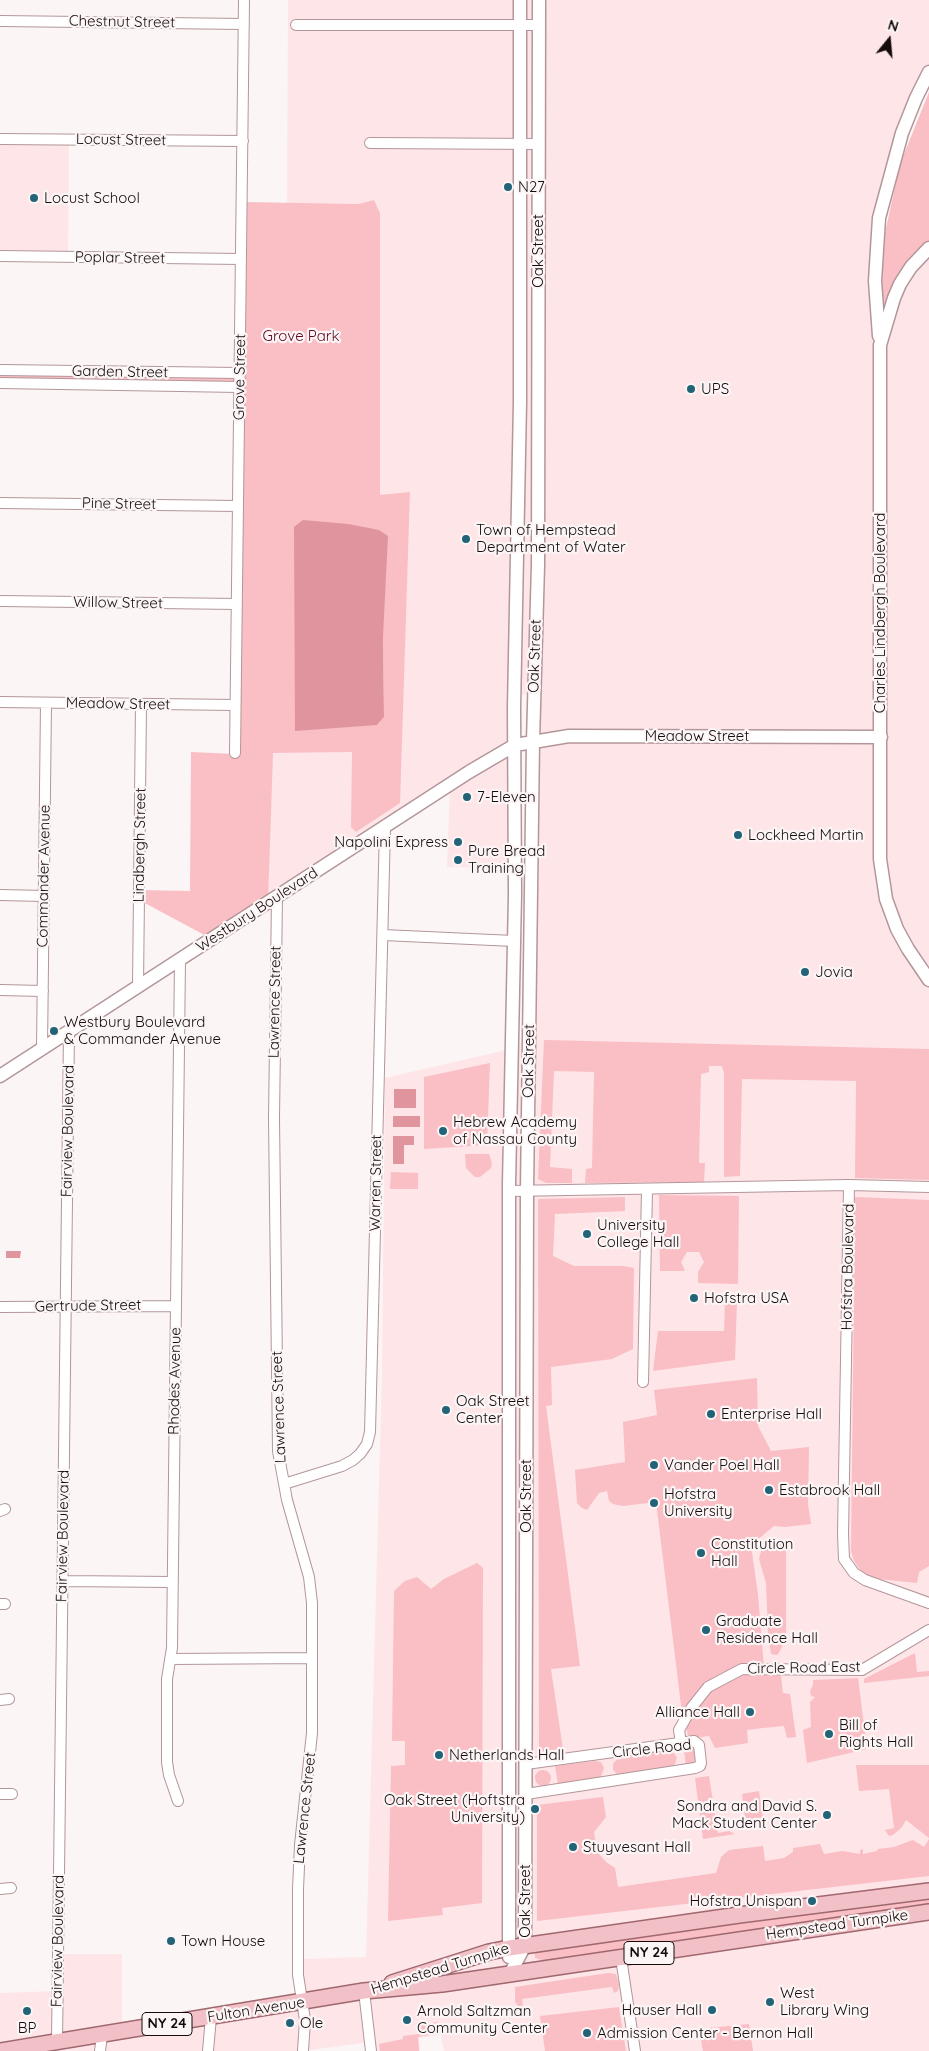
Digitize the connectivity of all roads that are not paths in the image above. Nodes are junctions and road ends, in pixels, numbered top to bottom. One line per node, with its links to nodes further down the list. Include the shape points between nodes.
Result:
1 (244, 0): 5 (street, Grove Street)
2 (520, 0): 8 (street, Oak Street)
3 (539, 0): 7 (street, Oak Street)
4 (0, 21): 5 (street, Chestnut Street)
5 (244, 24): 11 (street, Grove Street)
6 (296, 25): 8 (street)
7 (539, 25): 8 (street); 13 (street, Oak Street)
8 (520, 26): 14 (street, Oak Street)
9 (929, 72): 18 (street, via 902,133 879,218 875,281)
10 (0, 139): 11 (street, Locust Street)
11 (243, 141): 17 (street, Grove Street)
12 (370, 143): 14 (street)
13 (539, 144): 14 (street); 25 (street, Oak Street)
14 (519, 145): 26 (street, Oak Street)
15 (929, 248): 18 (street, Charles Lindbergh Boulevard, via 910,267 900,284)
16 (0, 256): 17 (street, Poplar Street)
17 (241, 259): 21 (street, Grove Street)
18 (880, 345): 37 (street, Charles Lindbergh Boulevard)
19 (0, 370): 20 (street, Garden Street)
20 (11, 370): 21 (street, Garden Street); 23 (street)
21 (240, 373): 24 (street, Grove Street)
22 (0, 383): 23 (street, Garden Street)
23 (12, 383): 24 (street, Garden Street)
24 (239, 387): 28 (street, Grove Street)
25 (538, 395): 26 (street); 30 (street, Oak Street)
26 (520, 396): 29 (street, Oak Street)
27 (0, 503): 28 (street, Pine Street)
28 (238, 506): 32 (street, Grove Street)
29 (517, 564): 30 (street); 39 (street, Oak Street)
30 (538, 564): 38 (street, Oak Street)
31 (0, 601): 32 (street, Willow Street)
32 (237, 604): 36 (street, Grove Street)
33 (0, 702): 34 (street, Meadow Street)
34 (46, 703): 35 (street, Meadow Street); 45 (street, Commander Avenue)
35 (141, 704): 36 (street, Meadow Street); 51 (street, Lindbergh Street)
36 (236, 705): 40 (street, Grove Street)
37 (881, 737): 38 (street, Meadow Street, via 569,736); 50 (street, Charles Lindbergh Boulevard, via 880,859 886,900 908,950)
38 (533, 741): 39 (street, Meadow Street); 60 (street, Oak Street)
39 (515, 745): 41 (street, Westbury Boulevard); 42 (street, Oak Street)
40 (235, 754)
41 (486, 762): 42 (street, via 507,766); 43 (street, Westbury Boulevard)
42 (515, 777): 48 (street, Oak Street)
43 (385, 828): 46 (street, Westbury Boulevard); 47 (street, Warren Street)
44 (0, 895): 45 (street)
45 (44, 896): 53 (street, Commander Avenue)
46 (277, 897): 49 (street, Westbury Boulevard); 68 (street, Lawrence Street, via 274,1118 276,1381 278,1451)
47 (383, 935): 48 (street); 68 (street, Warren Street, via 370,1432 367,1444 354,1460)
48 (514, 941): 61 (street, Oak Street)
49 (180, 960): 51 (street, Westbury Boulevard); 63 (street, Rhodes Avenue)
50 (929, 980)
51 (138, 987): 54 (street, Westbury Boulevard)
52 (0, 990): 53 (street)
53 (43, 991): 55 (street, Commander Avenue)
54 (69, 1031): 55 (street, Westbury Boulevard); 62 (street, Fairview Boulevard)
55 (42, 1049): 56 (street, Westbury Boulevard)
56 (0, 1076)
57 (848, 1186): 58 (street); 59 (street, Hofstra Boulevard); 71 (street, Hofstra Boulevard, via 844,1559 854,1573 865,1580)
58 (929, 1187)
59 (647, 1190): 60 (street, Hofstra Boulevard); 65 (street)
60 (528, 1191): 61 (street, Hofstra Boulevard); 67 (street, Oak Street)
61 (510, 1192): 66 (street, Oak Street)
62 (66, 1306): 63 (street, Gertrude Street); 64 (street, Gertrude Street); 69 (street, Fairview Boulevard)
63 (176, 1306): 70 (street, Rhodes Avenue)
64 (0, 1308)
65 (643, 1382)
66 (510, 1478): 67 (street); 86 (street, Oak Street)
67 (526, 1478): 76 (street, Oak Street)
68 (284, 1484): 73 (street, Lawrence Street, via 309,1576)
69 (63, 1581): 70 (street); 93 (street, Fairview Boulevard)
70 (172, 1582): 74 (street, Rhodes Avenue)
71 (929, 1603)
72 (929, 1630): 75 (street, Circle Road East, via 862,1670 742,1669 708,1687 697,1700 679,1730)
73 (311, 1658): 74 (street); 90 (street, Lawrence Street, via 311,1753 298,1889 298,1975)
74 (170, 1659): 80 (street, Rhodes Avenue, via 167,1762)
75 (681, 1743): 76 (street, Circle Road); 79 (street, Circle Road, via 697,1743 700,1766)
76 (526, 1764): 79 (street, Oak Street)
77 (0, 1794): 78 (street)
78 (12, 1794)
79 (526, 1794): 85 (street, Oak Street)
80 (178, 1801)
81 (11, 1888): 82 (street)
82 (0, 1889)
83 (929, 1891): 85 (main road, Hempstead Turnpike / NY 24)
84 (929, 1912): 87 (main road, Hempstead Turnpike / NY 24)
85 (525, 1945): 86 (main road, Hempstead Turnpike / NY 24); 88 (street, Oak Street)
86 (509, 1948): 88 (street, Oak Street); 89 (main road, Hempstead Turnpike / NY 24)
87 (621, 1958): 88 (main road, Hempstead Turnpike / NY 24); 99 (street)
88 (510, 1974): 89 (main road, Hempstead Turnpike / NY 24)
89 (364, 1991): 90 (main road, Fulton Avenue / NY 24); 98 (street)
90 (302, 2002): 91 (main road, Fulton Avenue / NY 24); 97 (street, Lawrence Street, via 305,2024)
91 (211, 2017): 92 (main road, Fulton Avenue / NY 24); 96 (street)
92 (102, 2034): 93 (main road, Fulton Avenue / NY 24); 95 (street)
93 (57, 2042): 94 (main road, Fulton Avenue / NY 24)
94 (5, 2050)
95 (100, 2051)
96 (208, 2051)
97 (303, 2051)
98 (371, 2051)
99 (635, 2051)

